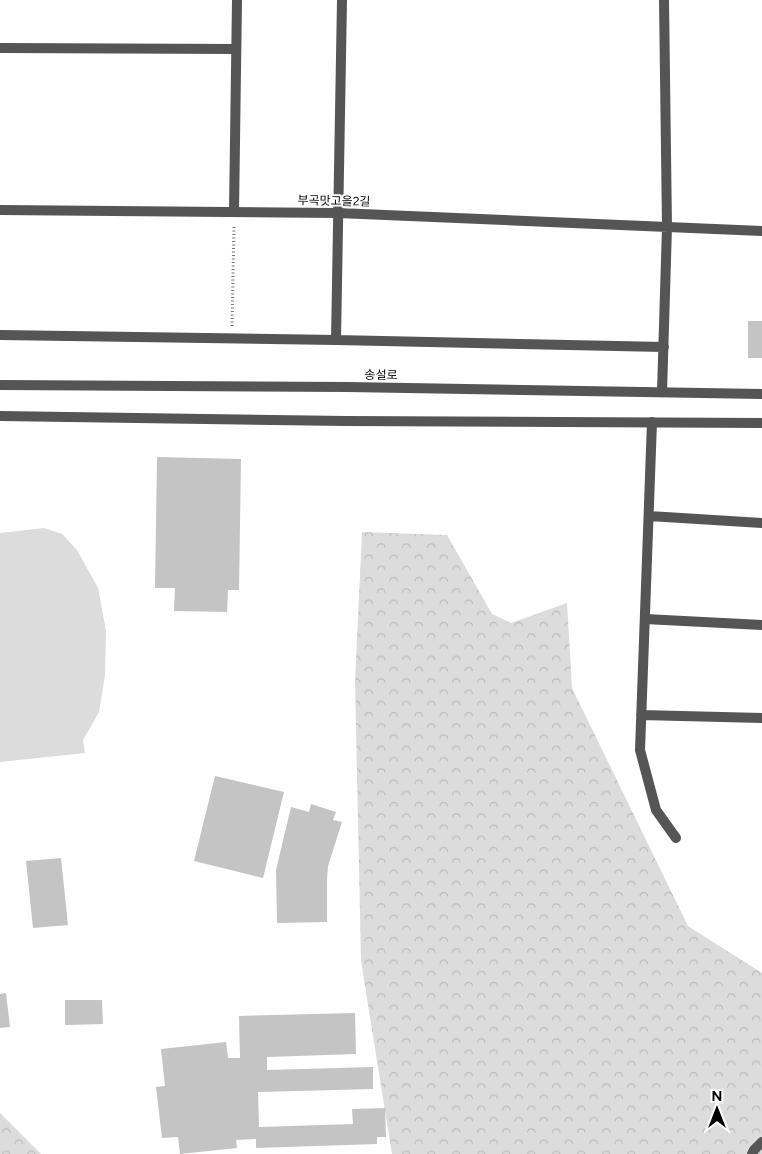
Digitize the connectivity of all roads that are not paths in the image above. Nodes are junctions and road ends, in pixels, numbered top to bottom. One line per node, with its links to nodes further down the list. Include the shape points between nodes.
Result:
1 (237, 0): 5 (street)
2 (342, 0): 8 (street)
3 (664, 0): 9 (street)
4 (0, 48): 5 (street)
5 (236, 49): 7 (street)
6 (0, 210): 7 (street, 부곡맛고을2길)
7 (234, 212): 8 (street, 부곡맛고을2길)
8 (338, 212): 9 (street, 부곡맛고을2길); 12 (street)
9 (667, 227): 10 (street, 부곡맛고을2길); 13 (street)
10 (762, 231)
11 (0, 335): 12 (street)
12 (336, 340): 13 (street)
13 (664, 347): 15 (street)
14 (0, 385): 15 (street, 송설로)
15 (662, 392): 16 (street, 송설로)
16 (762, 394)
17 (0, 416): 18 (street, via 356,422)
18 (652, 422): 19 (street); 20 (street)
19 (762, 423)
20 (649, 516): 21 (street); 22 (street)
21 (762, 523)
22 (645, 619): 23 (street); 24 (street)
23 (762, 625)
24 (641, 714): 25 (street); 26 (street, via 640,750 656,810)
25 (762, 718)
26 (676, 838)
27 (762, 1142): 28 (street)
28 (752, 1154)

